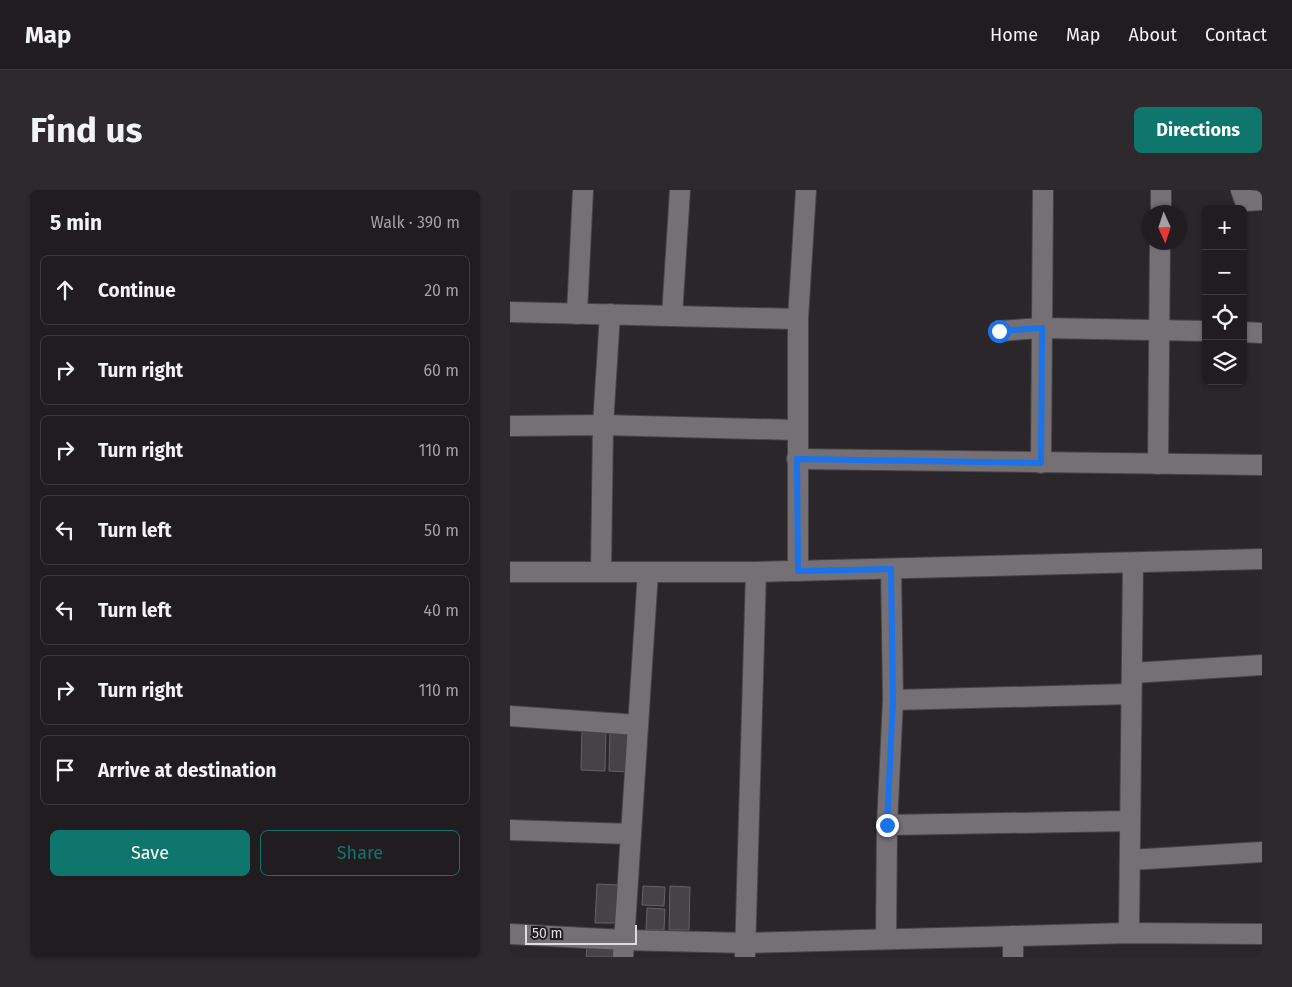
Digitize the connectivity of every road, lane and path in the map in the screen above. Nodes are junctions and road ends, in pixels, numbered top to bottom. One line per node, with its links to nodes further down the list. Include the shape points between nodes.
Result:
1 (583, 190): 11 (street)
2 (680, 190): 13 (street)
3 (806, 190): 14 (street)
4 (1043, 190): 15 (street)
5 (1161, 190): 8 (street)
6 (1241, 190): 7 (street, via 1245,201)
7 (1262, 200)
8 (1161, 205)
9 (1160, 250): 16 (street)
10 (510, 312): 11 (street)
11 (576, 314): 12 (street)
12 (610, 314): 13 (street); 22 (street)
13 (672, 316): 14 (street)
14 (798, 320): 23 (street)
15 (1042, 328): 16 (street); 17 (street); 25 (street)
16 (1159, 329): 18 (street); 26 (street)
17 (999, 331)
18 (1202, 331)
19 (1247, 332): 20 (street)
20 (1262, 333)
21 (510, 426): 22 (street)
22 (602, 426): 23 (street); 33 (street)
23 (797, 430): 24 (street)
24 (797, 459): 25 (street); 31 (street)
25 (1041, 463): 26 (street)
26 (1158, 464): 27 (street)
27 (1262, 465)
28 (1262, 559): 29 (street)
29 (1133, 563): 30 (street); 37 (street)
30 (891, 569): 31 (street); 39 (street)
31 (798, 571): 35 (street)
32 (510, 572): 33 (street)
33 (601, 572): 34 (street)
34 (648, 572): 35 (street); 41 (street)
35 (756, 572): 55 (street)
36 (1262, 665): 37 (street)
37 (1132, 673): 38 (street)
38 (1131, 694): 39 (street); 42 (street)
39 (893, 700): 43 (street)
40 (510, 716): 41 (street)
41 (638, 725): 45 (street)
42 (1130, 821): 43 (street); 47 (street)
43 (887, 825): 52 (street)
44 (510, 830): 45 (street)
45 (631, 834): 53 (street)
46 (1262, 852): 47 (street)
47 (1130, 860): 48 (street)
48 (1129, 933): 50 (street); 51 (street)
49 (510, 934): 53 (street)
50 (1262, 934)
51 (1013, 936): 52 (street); 56 (street)
52 (886, 940): 54 (street)
53 (623, 949): 55 (street)
54 (834, 949): 55 (street)
55 (745, 950)
56 (1013, 957)

